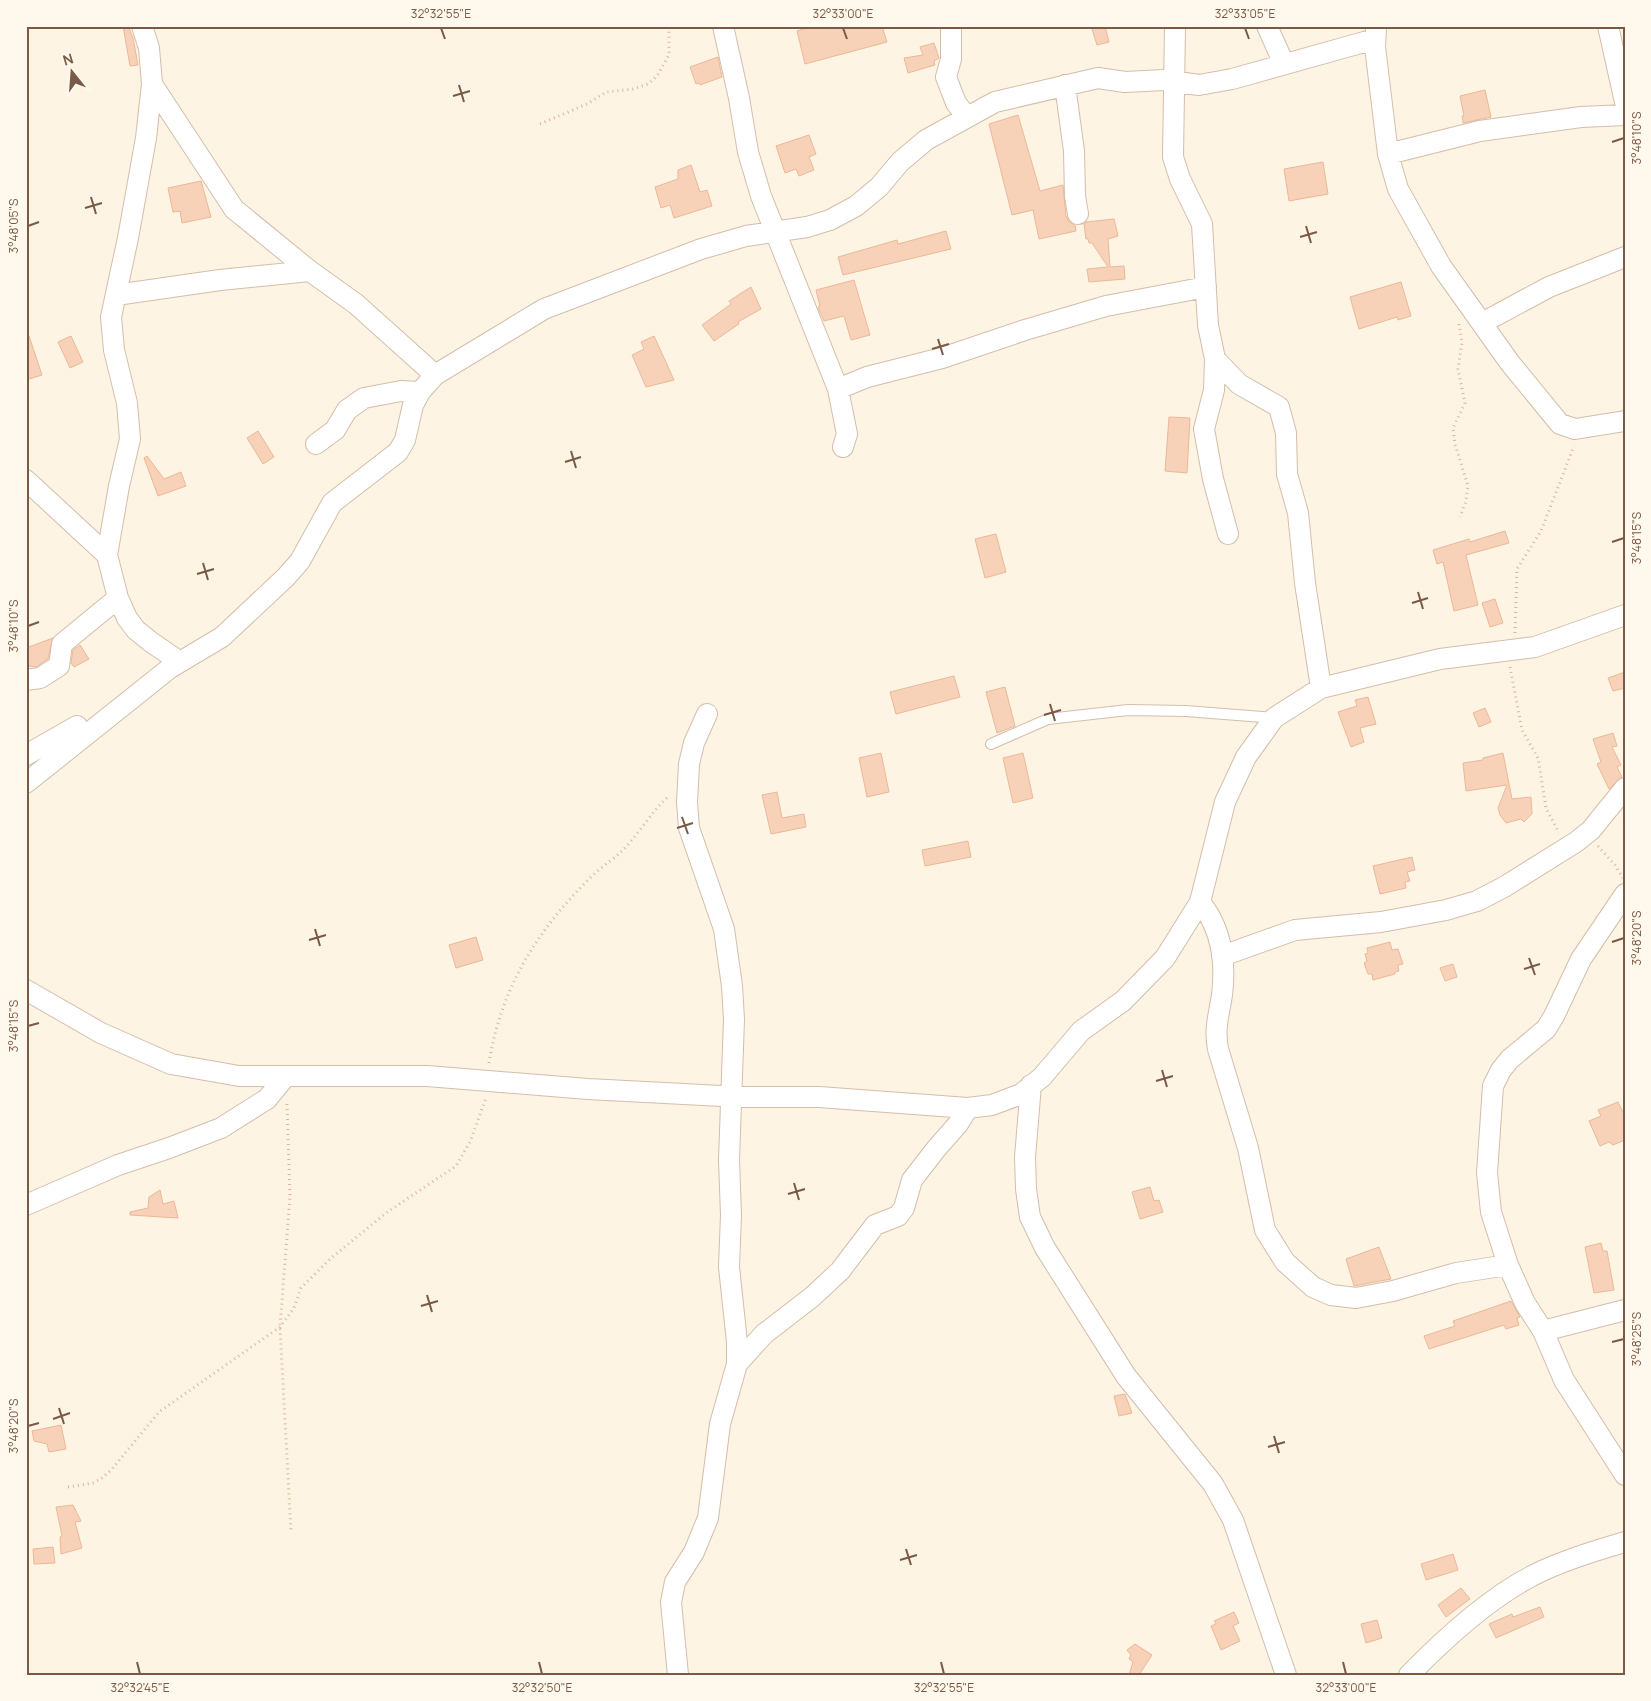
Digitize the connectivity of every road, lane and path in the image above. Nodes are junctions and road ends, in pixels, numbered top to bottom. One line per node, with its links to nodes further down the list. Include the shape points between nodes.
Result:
1 (142, 26): 12 (street, via 149,48)
2 (669, 26): 17 (path, via 669,55 648,84 633,90 606,92 587,104)
3 (723, 26): 20 (street, via 748,152)
4 (950, 26): 16 (street, via 951,58 946,77 956,103)
5 (1175, 26): 11 (street)
6 (1267, 26): 10 (street)
7 (1608, 26): 9 (street)
8 (1376, 33): 10 (street); 18 (street)
9 (1620, 63): 14 (street)
10 (1284, 64): 11 (street, via 1199,85)
11 (1174, 82): 13 (street, via 1125,82 1098,78); 23 (street, via 1173,158 1202,224)
12 (152, 84): 22 (street, via 234,209); 24 (street, via 146,138)
13 (1065, 85): 16 (street, via 995,102); 19 (street)
14 (1625, 102)
15 (1625, 114): 18 (street, via 1480,131)
16 (967, 117): 20 (street, via 926,140 856,206 830,220)
17 (540, 124)
18 (1388, 154): 26 (street, via 1398,189 1441,266)
19 (1078, 214)
20 (776, 232): 28 (street, via 746,236 701,249 566,299); 29 (street)
21 (1625, 257): 26 (street, via 1549,287)
22 (310, 271): 24 (street); 28 (street, via 356,304)
23 (1206, 287): 27 (street); 29 (street, via 1106,306 979,347 867,377)
24 (116, 295): 38 (street, via 111,331 127,403 130,439 118,486)
25 (1456, 318): 36 (path, via 1462,333 1458,369 1465,403 1455,422 1453,435 1468,486)
26 (1482, 323): 32 (street, via 1560,424 1575,429)
27 (1214, 360): 37 (street, via 1214,390 1204,430); 44 (street, via 1239,384 1279,407 1283,418 1288,474 1298,513 1304,583)
28 (435, 375): 30 (street)
29 (838, 389): 34 (street, via 847,434)
30 (420, 392): 33 (street, via 387,392 364,398 347,410 335,430); 42 (street, via 398,452 332,503 300,562 222,637)
31 (1625, 421): 32 (street)
32 (1585, 428): 41 (path, via 1570,454 1541,531 1517,569)
33 (316, 444)
34 (843, 447)
35 (26, 480): 38 (street)
36 (1460, 517)
37 (1228, 534)
38 (107, 555): 39 (street)
39 (118, 598): 42 (street, via 136,630); 43 (street, via 62,644 59,666 40,678)
40 (1625, 615): 41 (street, via 1535,647)
41 (1514, 650): 44 (street, via 1440,660); 52 (path, via 1510,669 1516,706 1522,730 1538,758 1546,808 1554,827 1565,841)
42 (174, 666): 48 (street); 49 (street)
43 (26, 680)
44 (1321, 688): 46 (street)
45 (707, 714): 60 (street, via 693,748 687,802 689,828 718,910 729,959 734,1019)
46 (1274, 718): 47 (lane, via 1128,710 1048,719); 54 (street, via 1246,757 1225,802)
47 (991, 744)
48 (26, 755)
49 (26, 783)
50 (1625, 788): 52 (street)
51 (670, 796): 58 (path, via 621,852 593,875 562,908 525,957 492,1047)
52 (1579, 840): 53 (path, via 1597,845 1615,865 1624,880); 55 (street, via 1477,901 1381,922 1295,930)
53 (1624, 894): 63 (street, via 1581,958 1546,1029 1510,1059 1493,1086 1487,1173 1491,1212)
54 (1200, 902): 55 (street, via 1210,915); 59 (street, via 1182,934 1154,971 1123,1001 1081,1031)
55 (1222, 956): 63 (street, via 1224,972 1214,1032 1248,1148 1265,1230 1285,1262 1313,1287 1331,1295 1356,1298 1456,1273)
56 (26, 990): 57 (street, via 101,1033 171,1064 239,1076)
57 (286, 1076): 58 (street, via 427,1076); 62 (street, via 267,1099 221,1128 118,1165); 65 (path, via 290,1197)
58 (489, 1081): 60 (street); 65 (path, via 482,1112 456,1166 386,1213 330,1258 301,1288 294,1308)
59 (1032, 1085): 61 (street, via 1021,1094 992,1105); 74 (street, via 1025,1157 1030,1216 1045,1248 1126,1376 1213,1484 1233,1520)
60 (732, 1097): 61 (street, via 819,1097); 67 (street, via 729,1267)
61 (968, 1108): 67 (street, via 912,1180 904,1208 898,1216 868,1232 840,1271 764,1334)
62 (26, 1205)
63 (1508, 1265): 66 (street)
64 (1625, 1310): 66 (street)
65 (280, 1327): 69 (path, via 159,1412 101,1479); 70 (path)
66 (1542, 1331): 68 (street, via 1564,1380)
67 (737, 1364): 73 (street, via 720,1424 708,1518 694,1552 675,1582 672,1595)
68 (1625, 1475)
69 (68, 1488)
70 (291, 1532)
71 (1625, 1542): 72 (street, via 1541,1572 1517,1586 1466,1623)
72 (1410, 1674)
73 (678, 1675)
74 (1286, 1675)

